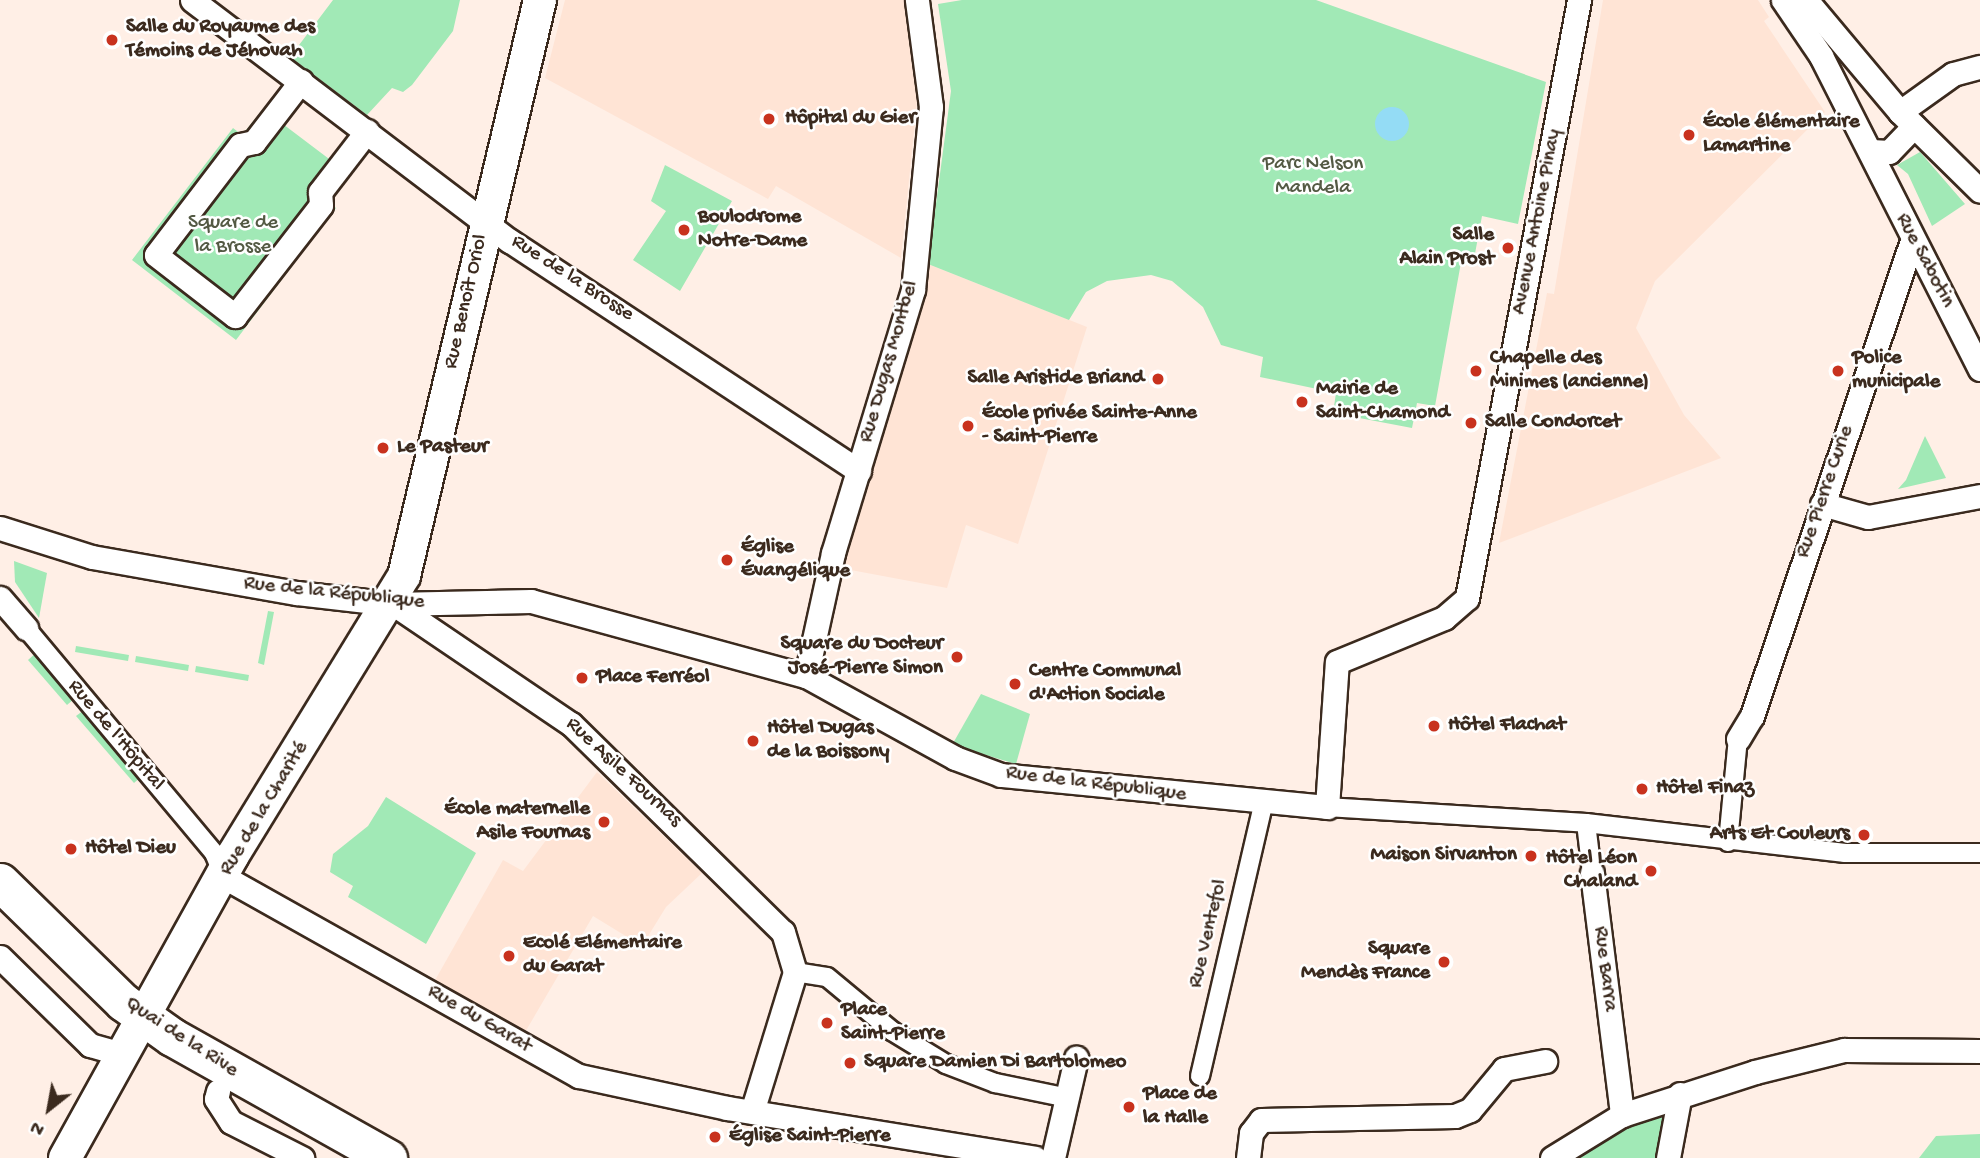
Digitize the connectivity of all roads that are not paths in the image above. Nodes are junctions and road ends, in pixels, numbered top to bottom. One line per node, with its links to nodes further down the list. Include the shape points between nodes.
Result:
1 (192, 0): 8 (street, Rue de la Brosse)
2 (540, 0): 14 (main road, Rue Benoît Oriol)
3 (917, 0): 17 (street, Rue Dugas Montbel, via 931,107 913,290)
4 (1579, 0): 27 (street, Avenue Antoine Pinay, via 1460,607 1337,662)
5 (1783, 0): 10 (street, Rue Sabotin)
6 (1806, 0): 9 (street)
7 (1980, 67): 9 (street, via 1953,74)
8 (301, 81): 11 (street, Rue de la Brosse); 11 (street, via 254,142 240,145 156,255 235,316 321,205 320,192)
9 (1907, 119): 10 (street, via 1871,109); 12 (street, via 1889,152); 13 (street)
10 (1855, 121): 12 (street, Rue Sabotin)
11 (366, 131): 14 (street, Rue de la Brosse)
12 (1871, 151): 15 (street, Rue Sabotin)
13 (1980, 191)
14 (486, 223): 17 (street, Rue de la Brosse); 22 (main road, Rue Benoît Oriol)
15 (1911, 243): 16 (street, Rue Sabotin); 19 (street, Rue Pierre Curie)
16 (1980, 369)
17 (859, 471): 24 (street, Rue Dugas Montbel, via 833,553)
18 (1980, 496): 19 (street, via 1868,517)
19 (1822, 504): 25 (street, Rue Pierre Curie, via 1750,721)
20 (0, 528): 22 (street, Rue de la République, via 92,558)
21 (0, 598): 23 (street, Rue de l'Hôpital)
22 (392, 604): 24 (street, Rue de la République, via 531,601); 32 (main road, Rue de la Charité); 36 (street, Rue Asile Fournas, via 476,654 571,724 759,903 783,932)
23 (26, 628): 32 (street, Rue de l'Hôpital, via 214,853)
24 (806, 676): 26 (street, Rue de la République, via 946,753 1000,775)
25 (1738, 739): 29 (street)
26 (1265, 802): 27 (street, Rue de la République); 41 (street, Rue Ventefol)
27 (1328, 807): 28 (street, Rue de la République)
28 (1586, 823): 29 (street, Rue de la République); 31 (street, Rue Barra)
29 (1728, 842): 30 (street, Rue de la République, via 1845,853)
30 (1980, 853)
31 (1592, 873): 46 (street, Rue Barra)
32 (224, 877): 37 (main road, Rue de la Charité); 45 (street, Rue du Garat, via 579,1076)
33 (0, 882): 37 (main road, Quai de la Rive)
34 (0, 914): 37 (main road, Quai de la Rive)
35 (0, 957): 37 (street, via 90,1045)
36 (795, 972): 44 (street, via 827,977 892,1031 946,1065 995,1083); 45 (street)
37 (135, 1037): 42 (main road, Quai de la Rive); 47 (main road, Rue de la Charité); 50 (main road, Quai de la Rive)
38 (1980, 1051): 43 (street, via 1844,1050)
39 (1076, 1058): 44 (street)
40 (1545, 1061): 53 (street, via 1504,1069 1470,1110 1455,1116 1261,1120 1251,1133)
41 (1200, 1076)
42 (218, 1091): 48 (street, via 216,1099 231,1122); 49 (main road, Quai de la Rive)
43 (1680, 1094): 46 (street); 55 (street)
44 (1068, 1098): 52 (street)
45 (752, 1112): 51 (street)
46 (1622, 1115): 54 (street)
47 (65, 1158)
48 (302, 1158)
49 (358, 1158)
50 (388, 1158)
51 (1035, 1158)
52 (1053, 1158)
53 (1248, 1158)
54 (1552, 1158)
55 (1668, 1158)

